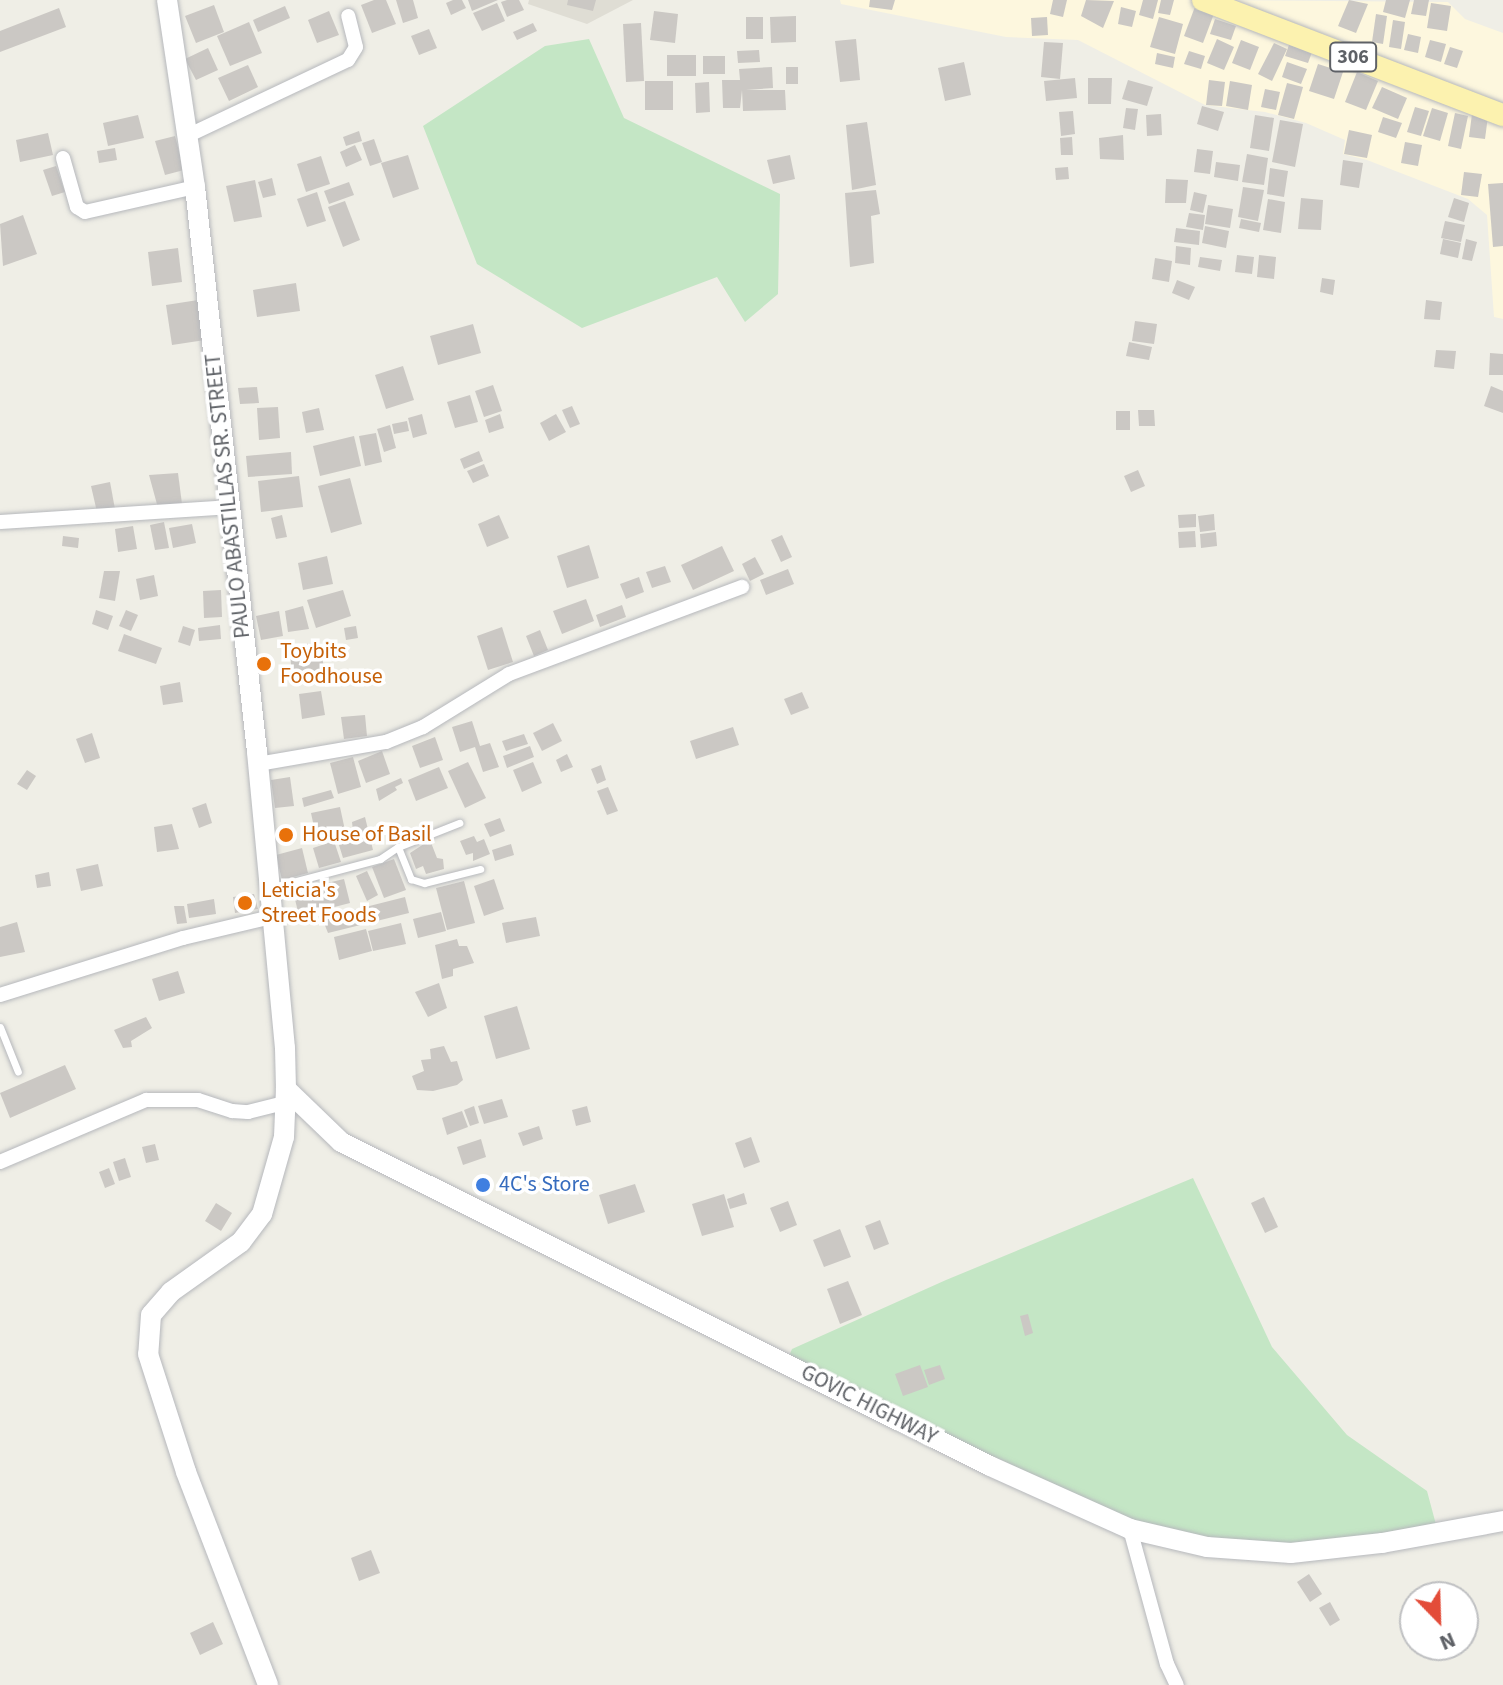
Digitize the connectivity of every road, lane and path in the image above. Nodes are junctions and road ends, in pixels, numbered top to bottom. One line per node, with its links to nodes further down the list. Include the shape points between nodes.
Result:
1 (167, 0): 5 (main road, PAULO ABASTILLAS SR. STREET)
2 (1203, 0): 4 (main road, 306)
3 (348, 16): 5 (street, via 356,47 348,60)
4 (1503, 115)
5 (187, 136): 7 (main road, PAULO ABASTILLAS SR. STREET)
6 (63, 158): 7 (street, via 79,211)
7 (195, 187): 8 (main road, PAULO ABASTILLAS SR. STREET)
8 (229, 507): 9 (street); 11 (main road, PAULO ABASTILLAS SR. STREET)
9 (0, 522)
10 (742, 587): 11 (street, via 509,674 423,727 386,742)
11 (258, 764): 15 (main road, PAULO ABASTILLAS SR. STREET)
12 (459, 823): 13 (lane)
13 (398, 847): 14 (lane, via 411,879 424,883); 15 (lane, via 380,859)
14 (480, 869)
15 (268, 888): 16 (main road, PAULO ABASTILLAS SR. STREET)
16 (271, 917): 17 (street, via 183,938); 20 (main road, PAULO ABASTILLAS SR. STREET)
17 (0, 995)
18 (0, 1027): 19 (lane)
19 (18, 1072)
20 (285, 1096): 21 (street, via 248,1112 198,1100 146,1100); 23 (main road, GOVIC HIGHWAY, via 341,1142 990,1466); 24 (main road, PAULO ABASTILLAS SR. STREET, via 284,1137 262,1214 241,1242 171,1292 151,1315 148,1354 186,1472)
21 (0, 1162)
22 (1503, 1521): 23 (main road, GOVIC HIGHWAY, via 1291,1553 1207,1547)
23 (1130, 1529): 25 (street)
24 (268, 1685)
25 (1177, 1685)

